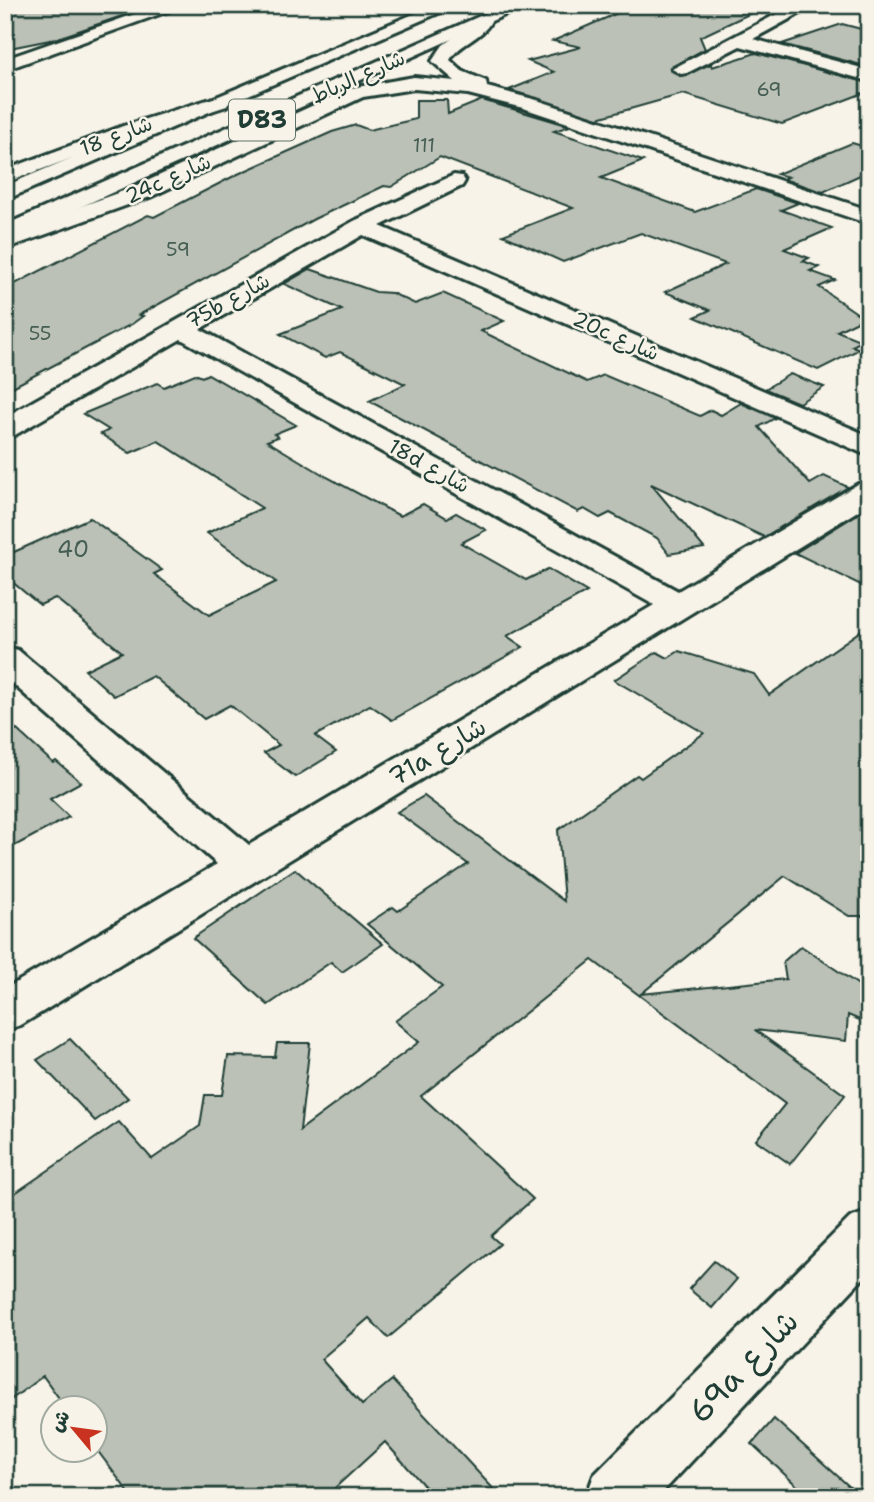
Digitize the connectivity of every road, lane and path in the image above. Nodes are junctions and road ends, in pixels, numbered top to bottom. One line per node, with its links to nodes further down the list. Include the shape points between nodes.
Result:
1 (177, 5): 7 (main road)
2 (449, 5): 10 (main road, شارع الرباط / D83)
3 (519, 5): 5 (main road, شارع الرباط / D83)
4 (807, 5): 6 (main road)
5 (484, 21): 11 (main road, 24c شارع, via 474,34 445,52 442,64 463,79); 17 (main road, شارع الرباط / D83)
6 (738, 40): 8 (main road); 9 (main road)
7 (7, 62)
8 (681, 69)
9 (869, 76)
10 (229, 100): 12 (main road, شارع 18, via 130,130); 14 (main road, شارع الرباط / D83)
11 (530, 104): 15 (main road, 24c شارع); 18 (main road, 24c شارع, via 441,84 368,89 142,192)
12 (5, 177)
13 (454, 181): 16 (main road, 75b شارع)
14 (5, 194)
15 (869, 217)
16 (362, 226): 19 (main road, 75b شارع); 21 (main road, 20c شارع)
17 (5, 234)
18 (5, 242)
19 (180, 328): 20 (main road, 75b شارع); 23 (main road, 18d شارع)
20 (5, 429)
21 (869, 447)
22 (869, 491): 23 (main road, 71a شارع)
23 (678, 605): 25 (main road, 71a شارع)
24 (5, 658): 25 (main road)
25 (247, 866): 26 (main road, 71a شارع)
26 (5, 1012)
27 (869, 1235): 28 (main road, 69a شارع)
28 (617, 1497)

